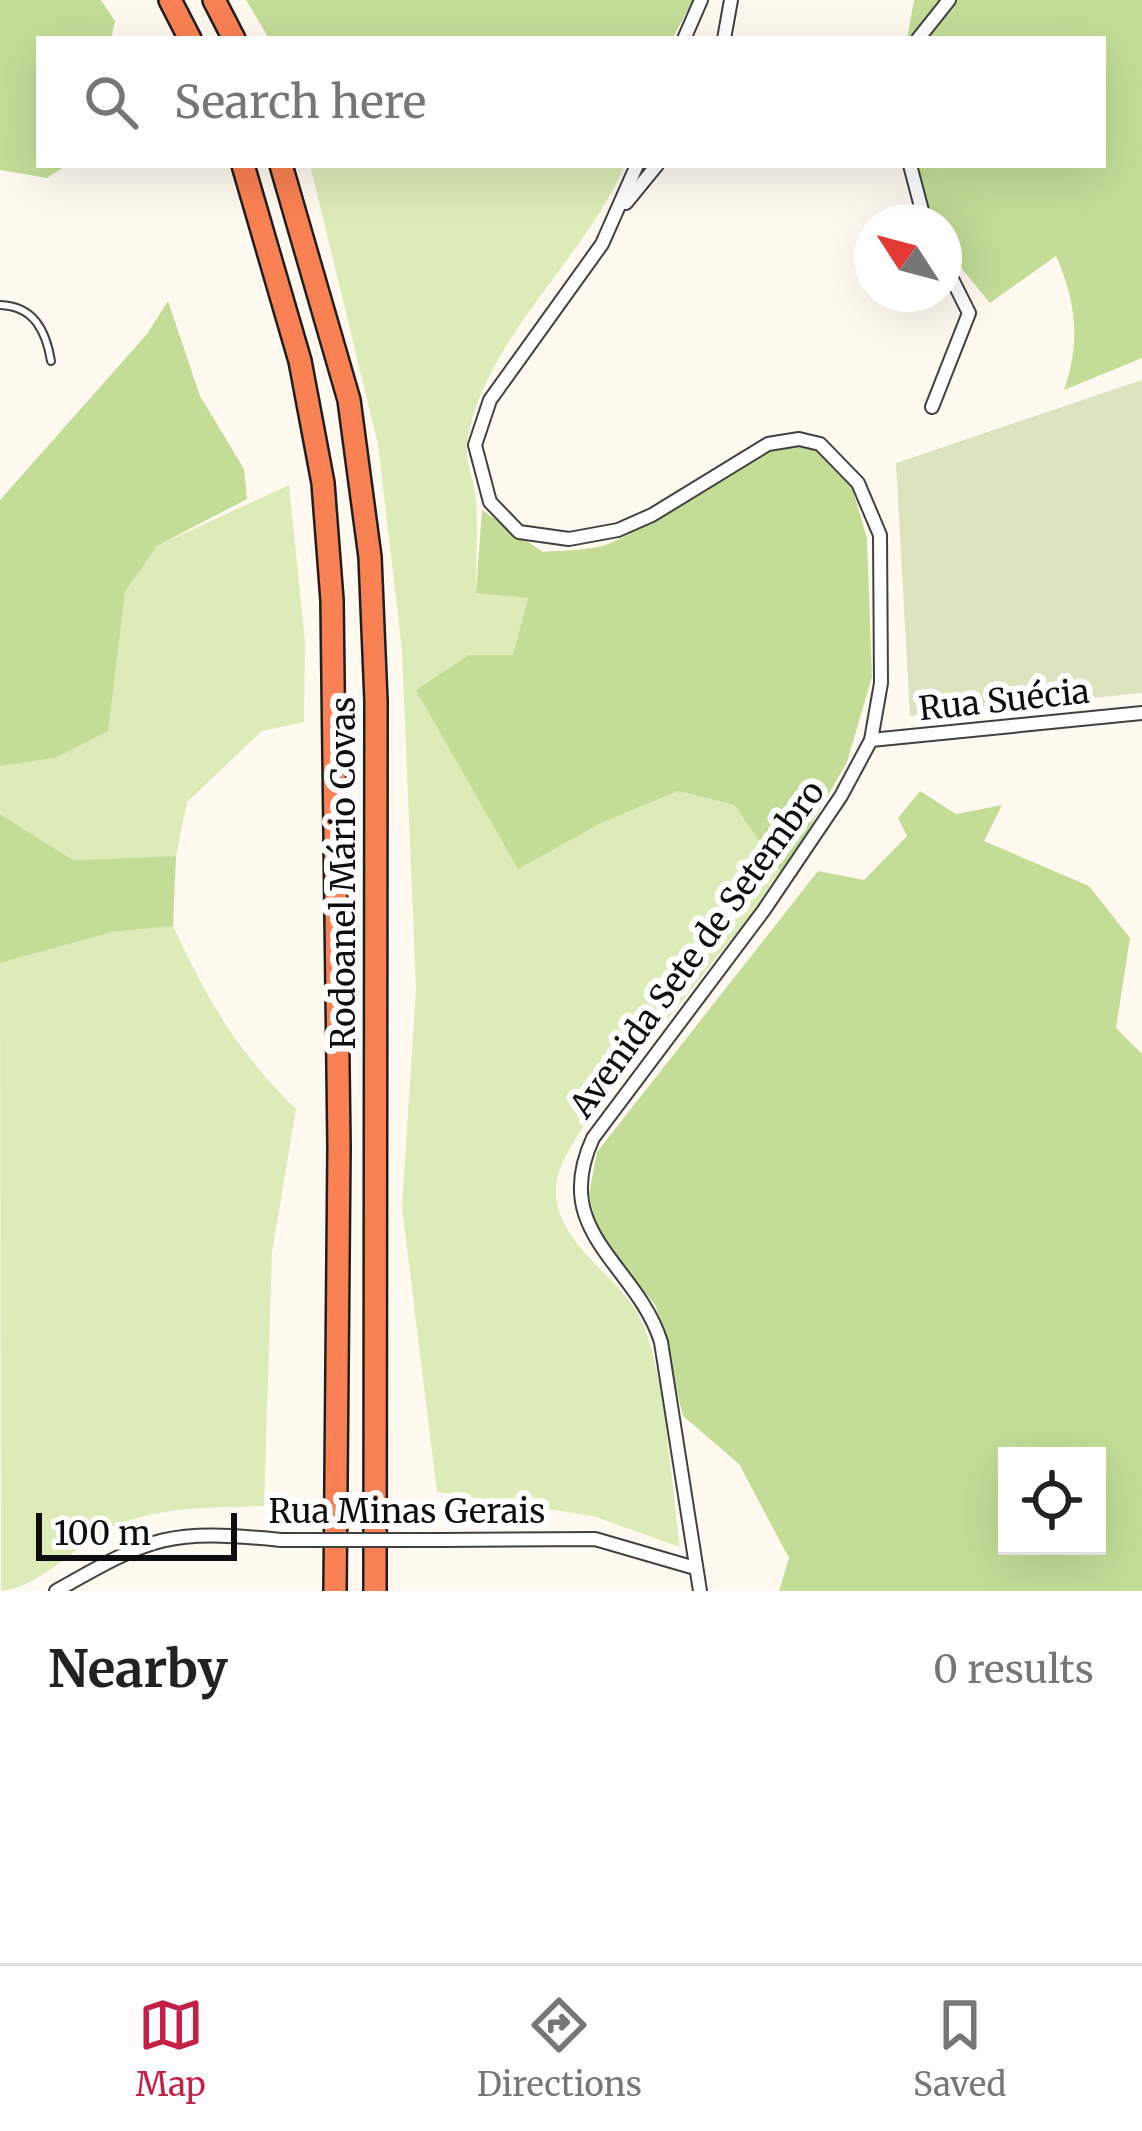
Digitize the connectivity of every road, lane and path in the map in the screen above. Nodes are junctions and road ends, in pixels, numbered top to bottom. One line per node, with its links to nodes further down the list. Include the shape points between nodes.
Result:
1 (170, 0): 6 (highway)
2 (214, 0): 7 (highway)
3 (701, 0): 8 (street)
4 (731, 0): 9 (street)
5 (950, 0): 10 (street)
6 (188, 36)
7 (232, 36)
8 (685, 36)
9 (725, 36)
10 (920, 36)
11 (244, 168): 26 (highway, Rodoanel Mário Covas, via 300,361 323,483 332,600 340,1147)
12 (282, 168): 27 (highway, Rodoanel Mário Covas, via 349,400 370,557)
13 (636, 168): 17 (street, Avenida Sete de Setembro)
14 (655, 168): 17 (street)
15 (911, 168): 16 (street)
16 (920, 204)
17 (614, 218): 23 (street, Avenida Sete de Setembro, via 490,400 475,445 490,502 519,532 569,539 652,515 768,444 820,444 858,483 880,535 882,661)
18 (962, 299): 21 (street, via 969,313)
19 (0, 305): 20 (lane, via 35,320)
20 (51, 361)
21 (932, 406)
22 (1142, 713): 23 (street, Rua Suécia)
23 (872, 740): 24 (street, Avenida Sete de Setembro, via 764,910 582,1161 582,1211 653,1316 661,1342)
24 (695, 1568): 25 (street, Rua Minas Gerais, bridge, via 595,1539 180,1534 129,1550); 28 (street, Avenida Sete de Setembro)
25 (56, 1591)
26 (335, 1591)
27 (375, 1591)
28 (700, 1591)

